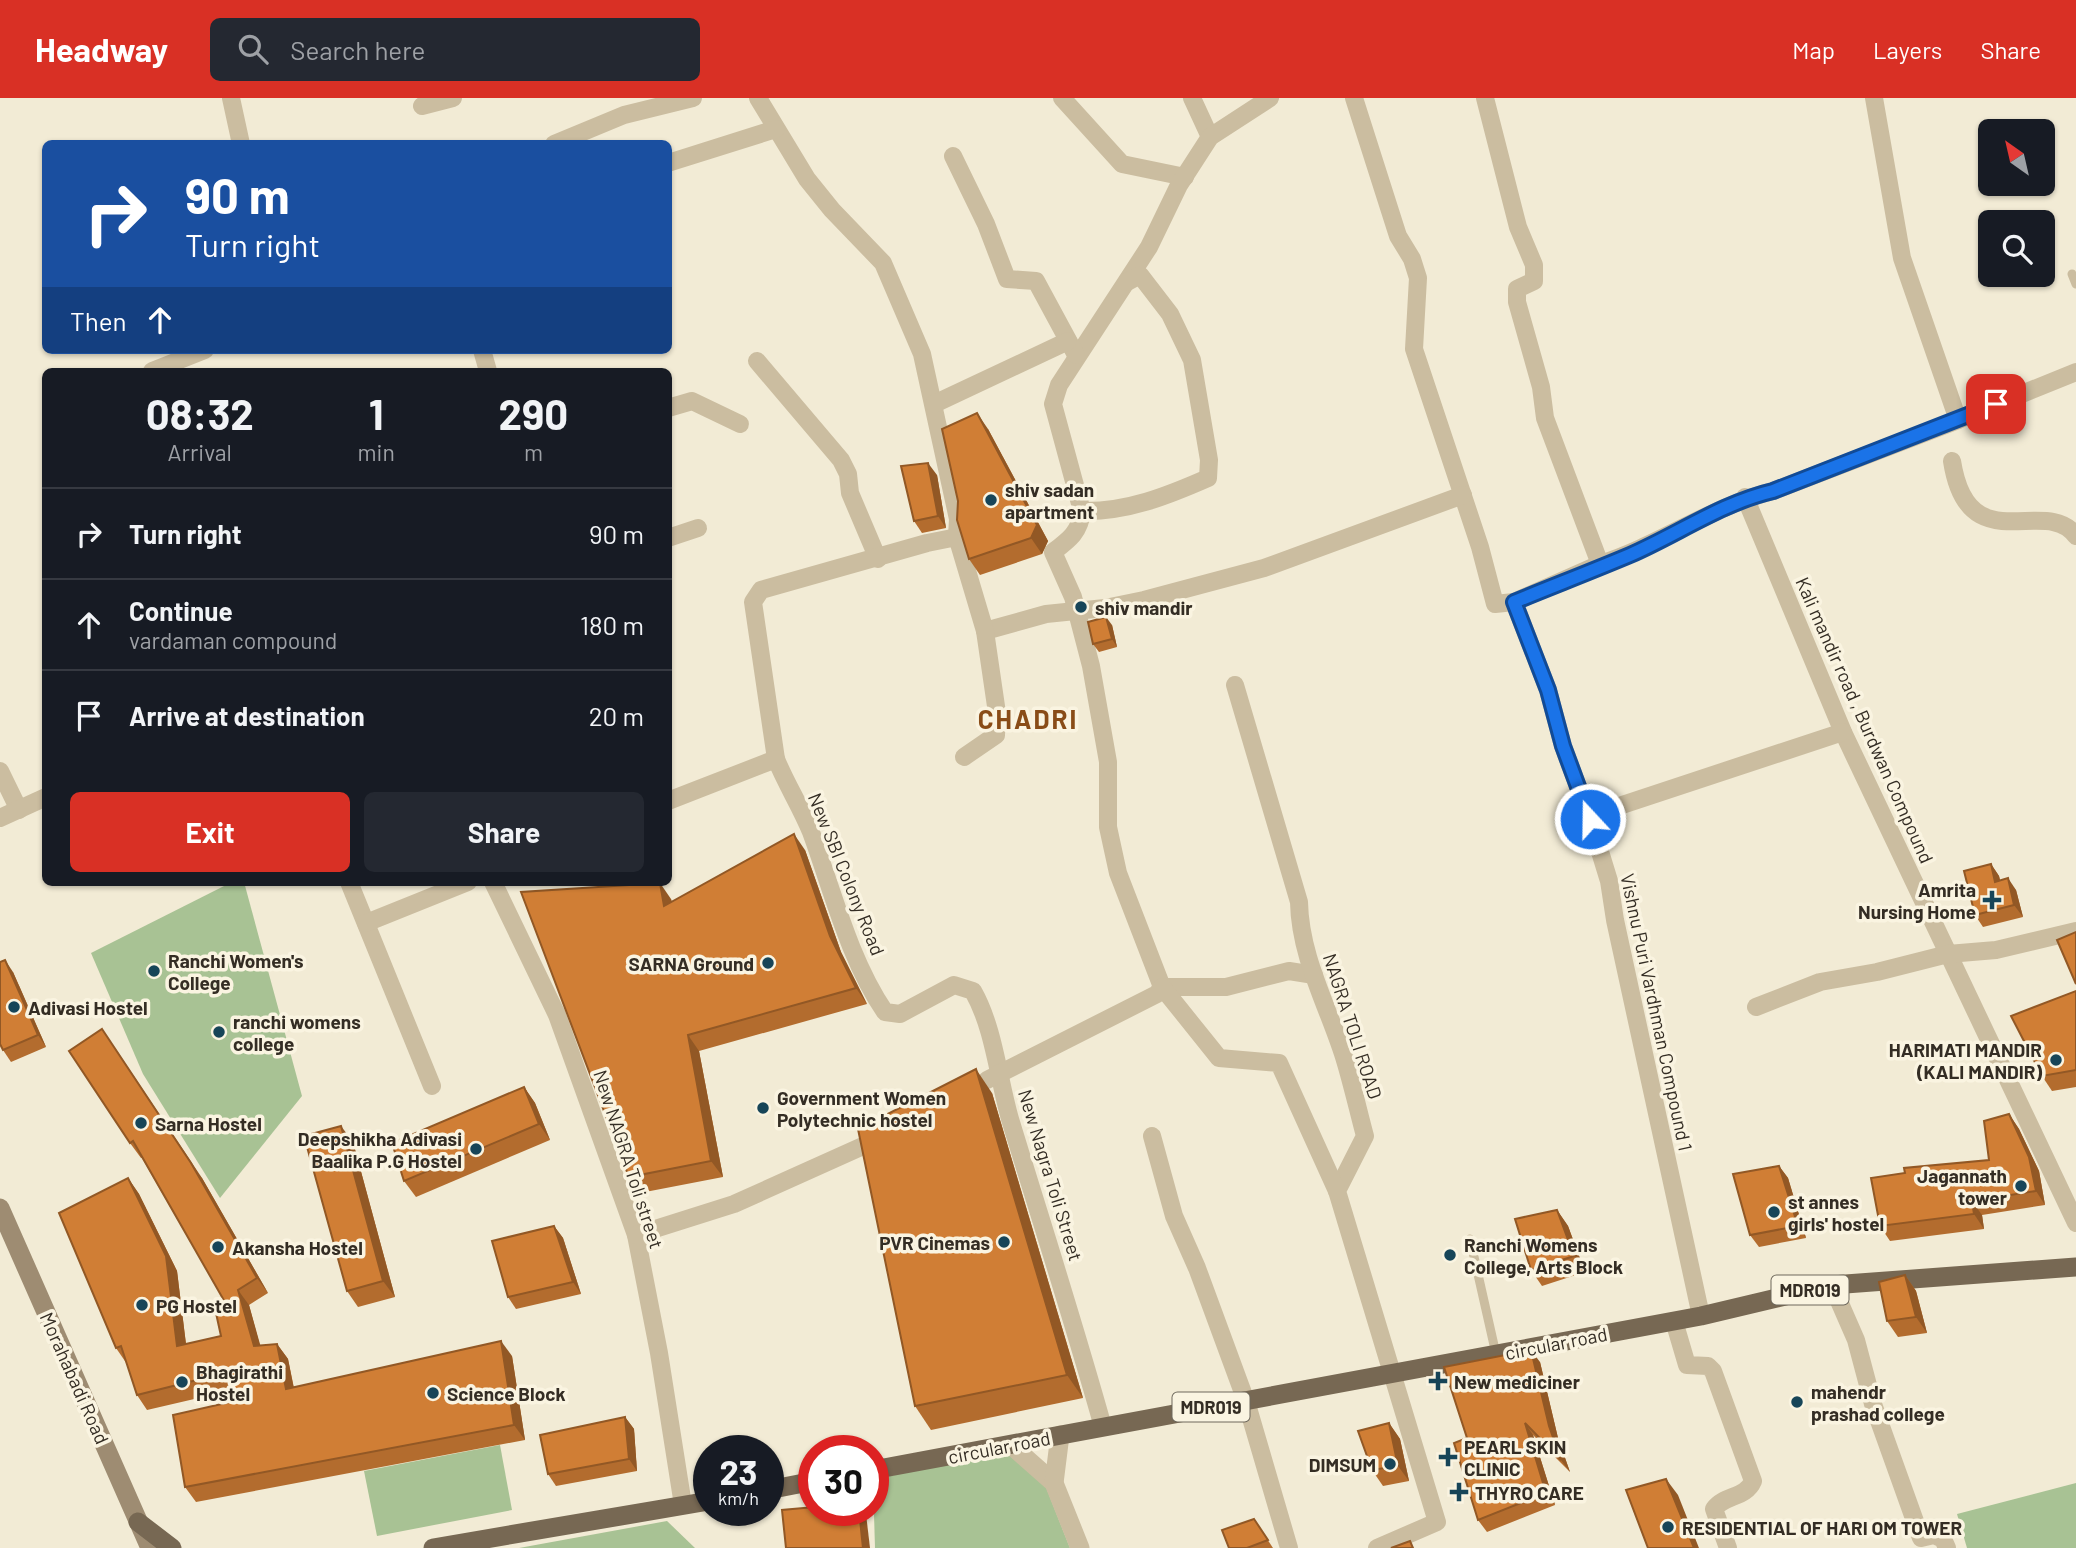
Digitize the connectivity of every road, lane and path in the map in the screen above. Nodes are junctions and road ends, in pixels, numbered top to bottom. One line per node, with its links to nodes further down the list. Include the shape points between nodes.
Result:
1 (231, 98): 14 (street)
2 (453, 98): 11 (street)
3 (692, 98): 15 (street, via 624,115)
4 (758, 98): 12 (street)
5 (1062, 98): 18 (street, via 1122,164)
6 (1192, 98): 13 (street)
7 (1270, 98): 13 (street)
8 (1354, 98): 32 (street, via 1398,236 1418,278 1413,349)
9 (1485, 98): 40 (street, via 1518,227 1534,265 1534,281 1517,289 1517,302 1545,418)
10 (1874, 98): 29 (street, via 1902,258)
11 (422, 106)
12 (776, 129): 17 (street); 27 (street, via 832,210 883,263 922,354)
13 (1210, 137): 18 (street)
14 (240, 140)
15 (564, 140)
16 (953, 156): 22 (street, via 1007,279 1036,281)
17 (672, 162)
18 (1185, 177): 20 (street)
19 (2072, 274): 21 (lane)
20 (1128, 282): 22 (street); 34 (street, via 1140,275 1147,280 1192,360 1208,478 1147,503 1105,512)
21 (2076, 284)
22 (1072, 348): 27 (street); 34 (street, via 1053,404)
23 (195, 354): 25 (street)
24 (757, 361): 39 (street, via 841,460)
25 (160, 368)
26 (2076, 372): 29 (street)
27 (934, 404): 38 (street, via 958,519)
28 (672, 407): 30 (street, via 692,401)
29 (1958, 420): 33 (street)
30 (740, 424)
31 (1952, 461): 36 (street, via 1956,485 1975,513 2007,523 2057,522)
32 (1463, 495): 41 (street, via 1495,604); 42 (street, via 1264,568 1144,600)
33 (1745, 498): 40 (street); 45 (street, Kali mandir road , Burdwan Compound)
34 (1082, 511): 42 (street, via 1081,525 1073,537 1053,552)
35 (698, 528): 37 (street)
36 (2076, 536)
37 (672, 537)
38 (957, 537): 39 (street, New SBI Colony Road); 43 (street)
39 (878, 559): 47 (street, New SBI Colony Road, via 761,590 753,602)
40 (1600, 564): 41 (street)
41 (1514, 602): 53 (street, Vishnu Puri Vardhman Compound 1)
42 (1076, 609): 43 (street); 61 (street, via 1108,762 1108,827 1118,873)
43 (985, 631): 46 (street, via 996,735)
44 (1235, 685): 60 (street, NAGRA TOLI ROAD, via 1299,902 1299,925)
45 (1843, 732): 53 (street); 59 (street, Kali mandir road , Burdwan Compound)
46 (964, 757)
47 (776, 759): 50 (street); 63 (street, New SBI Colony Road, via 809,828 874,996 885,1012 900,1014 954,985 974,991 983,1008)
48 (0, 771): 51 (street)
49 (42, 799): 51 (street)
50 (672, 799)
51 (19, 810): 52 (street)
52 (0, 818)
53 (1590, 819): 75 (street, Vishnu Puri Vardhman Compound 1, via 1609,881)
54 (351, 886): 57 (street)
55 (458, 886): 57 (street)
56 (496, 886): 71 (street, New NAGRA Toli street, via 557,1015)
57 (366, 923): 64 (street)
58 (2076, 931): 59 (street, via 1996,950)
59 (1948, 954): 62 (street, via 1820,982); 70 (street, Kali mandir road , Burdwan Compound)
60 (1314, 975): 61 (street, via 1289,971 1226,987); 68 (street, NAGRA TOLI ROAD, via 1344,1057 1365,1136)
61 (1160, 990): 63 (street); 68 (street, via 1219,1058 1279,1063)
62 (1756, 1006)
63 (997, 1075): 65 (street, New Nagra Toli Street); 80 (street, New Nagra Toli Street)
64 (432, 1086)
65 (973, 1088)
66 (901, 1128): 71 (street, New Nagra Toli Street, via 734,1204)
67 (1152, 1136): 79 (street, via 1174,1216)
68 (1337, 1191): 78 (street)
69 (0, 1208): 87 (main road, Morahabadi Road)
70 (2076, 1223)
71 (636, 1235): 86 (street, New NAGRA Toli street)
72 (1470, 1239): 77 (lane)
73 (2076, 1267): 74 (main road, circular road / MDR019)
74 (1832, 1285): 75 (main road, circular road / MDR019); 95 (street, via 1856,1340 1873,1404 1921,1538 1934,1535 1943,1539)
75 (1701, 1316): 76 (main road, circular road / MDR019)
76 (1674, 1321): 77 (main road, circular road / MDR019); 94 (street, via 1687,1365 1708,1366 1713,1371 1753,1481 1748,1490 1714,1509)
77 (1496, 1354): 78 (main road, circular road / MDR019)
78 (1393, 1373): 79 (main road, circular road / MDR019); 93 (street, via 1437,1522)
79 (1246, 1401): 80 (main road, circular road / MDR019); 92 (street)
80 (1103, 1427): 81 (main road, circular road / MDR019)
81 (1060, 1435): 82 (main road, circular road / MDR019); 84 (street)
82 (1011, 1445): 83 (main road, circular road / MDR019); 84 (street)
83 (889, 1467)
84 (1054, 1483): 91 (street)
85 (693, 1503): 86 (main road)
86 (683, 1505): 90 (main road)
87 (138, 1522): 88 (main road, Morahabadi Road); 89 (main road)
88 (150, 1548)
89 (172, 1548)
90 (433, 1548)
91 (1080, 1548)
92 (1289, 1548)
93 (1377, 1548)
94 (1728, 1548)
95 (1947, 1548)

